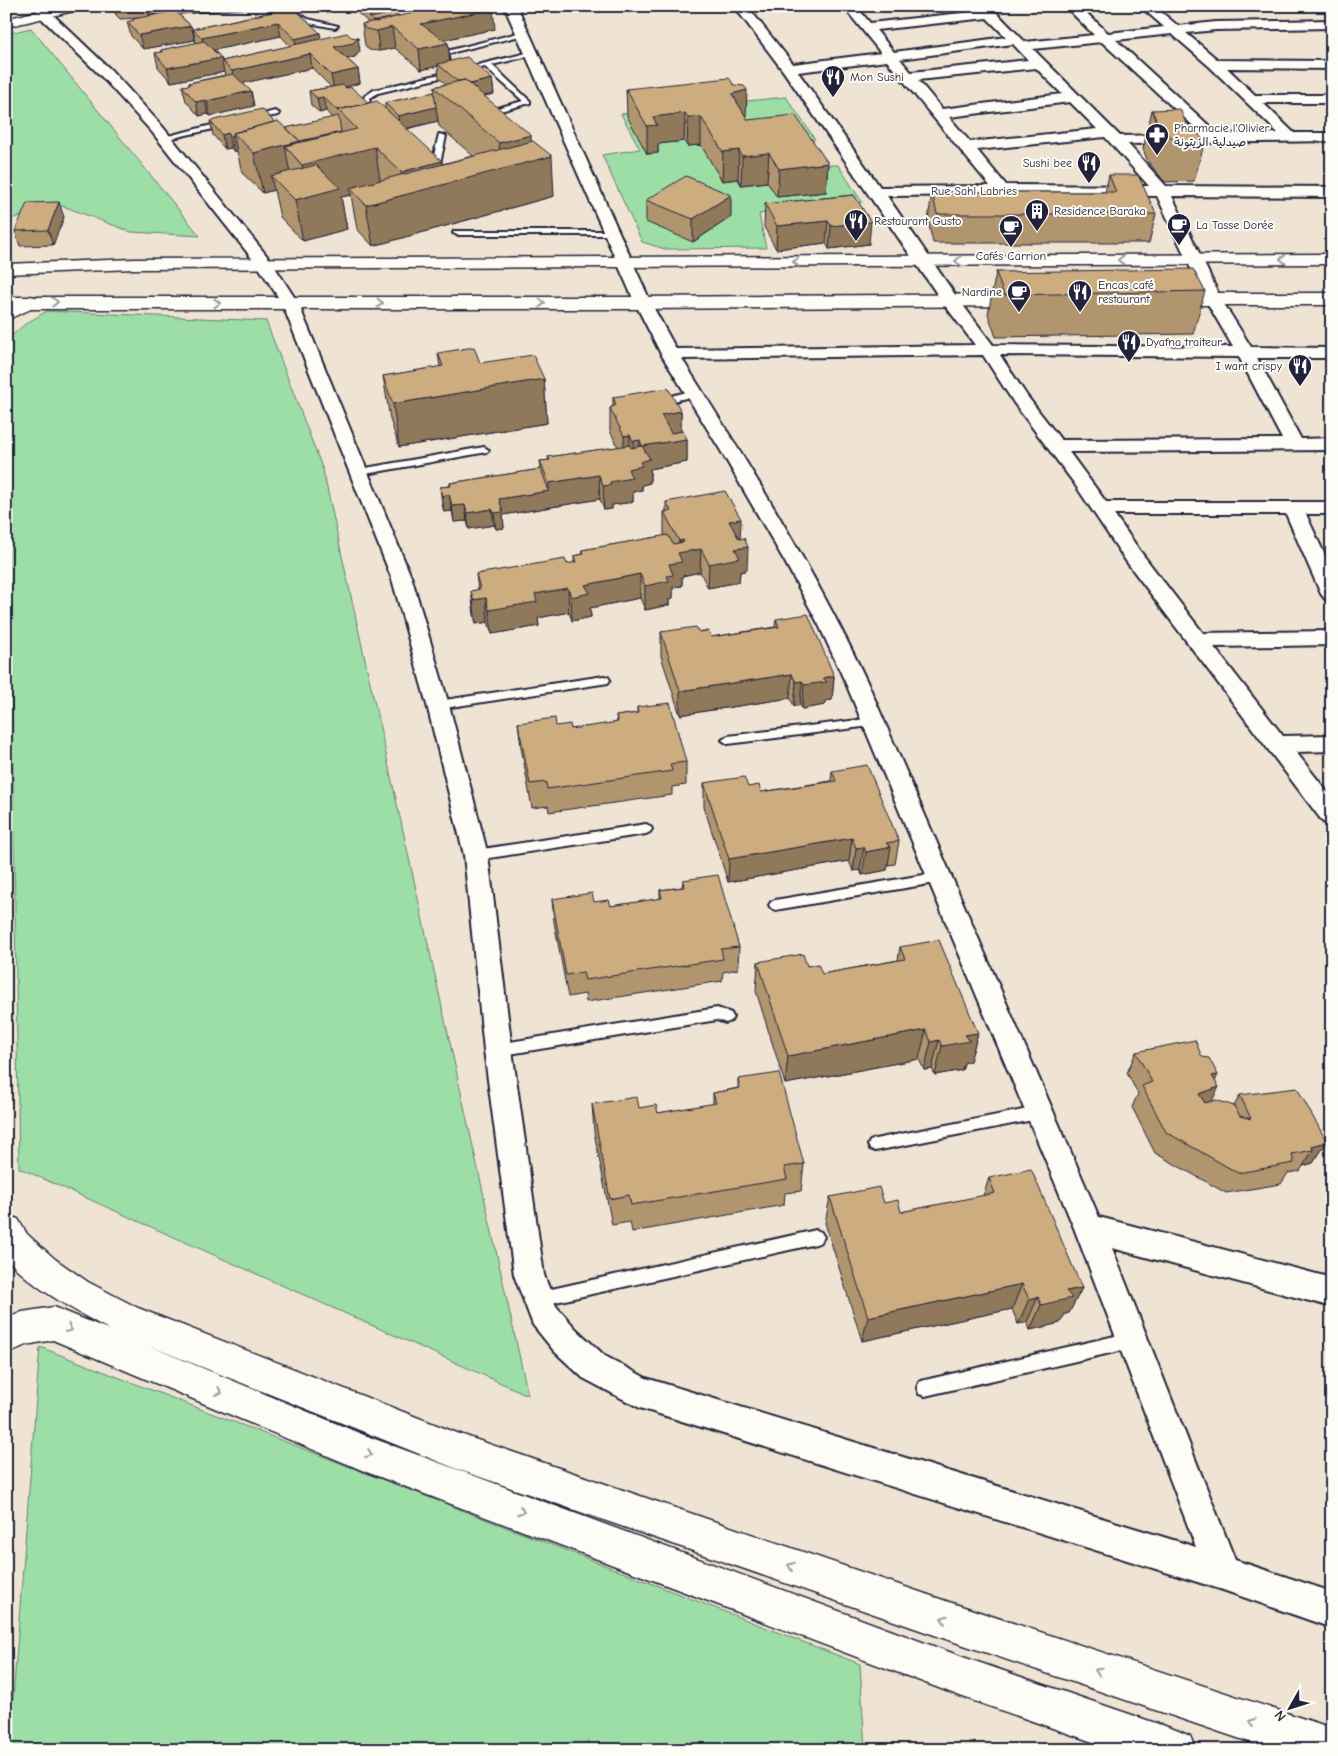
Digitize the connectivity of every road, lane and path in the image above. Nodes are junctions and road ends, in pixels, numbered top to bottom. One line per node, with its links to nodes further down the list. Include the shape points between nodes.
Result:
1 (77, 6): 9 (street)
2 (280, 6): 15 (lane, via 306,21)
3 (408, 6): 12 (lane, via 422,15)
4 (510, 6): 21 (street)
5 (740, 6): 28 (street)
6 (849, 6): 17 (street)
7 (1071, 6): 19 (street)
8 (1146, 6): 18 (street)
9 (43, 10): 13 (street); 43 (street, via 106,73)
10 (986, 10): 17 (street); 20 (street)
11 (1224, 12): 14 (street)
12 (440, 14)
13 (6, 23)
14 (1238, 25): 16 (street); 18 (street)
15 (335, 26)
16 (1330, 26)
17 (866, 27): 23 (street)
18 (1174, 29): 19 (street); 26 (street)
19 (1104, 37): 20 (street); 44 (street)
20 (1019, 43): 23 (street); 24 (street)
21 (527, 44): 22 (lane); 25 (lane); 51 (street)
22 (446, 52)
23 (889, 55): 28 (street); 29 (street)
24 (1040, 63): 29 (street); 30 (street)
25 (486, 64): 34 (lane, via 528,102); 37 (lane, via 376,90 367,97 365,104)
26 (1215, 64): 27 (street); 31 (street)
27 (1332, 65)
28 (789, 69): 49 (street)
29 (907, 77): 35 (street)
30 (1075, 97): 35 (street); 40 (street)
31 (1251, 98): 32 (street); 41 (street)
32 (1332, 98)
33 (275, 113): 36 (lane)
34 (484, 114)
35 (939, 114): 45 (street)
36 (248, 119)
37 (378, 119)
38 (238, 121): 43 (lane)
39 (442, 136): 46 (lane, via 436,177)
40 (1112, 136): 44 (street); 45 (street); 48 (street)
41 (1290, 137): 42 (street); 44 (street)
42 (1332, 137)
43 (164, 138): 57 (street)
44 (1214, 138)
45 (966, 147): 47 (street)
46 (427, 169)
47 (1002, 190): 48 (street, Rue Sahl Labries); 49 (street, Rue Sahl Labries)
48 (1162, 191): 50 (street, Rue Sahl Labries); 54 (street)
49 (876, 192): 55 (street)
50 (1332, 192)
51 (611, 233): 52 (lane); 56 (street)
52 (457, 234)
53 (1332, 258): 54 (street, one-way to 54)
54 (1196, 260): 55 (street, one-way to 55); 59 (street)
55 (924, 262): 56 (street, one-way to 56); 61 (street)
56 (624, 263): 57 (street); 67 (street)
57 (265, 264): 58 (street); 66 (street)
58 (6, 268)
59 (1213, 299): 60 (street); 63 (street); 70 (street)
60 (1332, 299)
61 (950, 300): 62 (street); 67 (street); 69 (street)
62 (1047, 300)
63 (1145, 300)
64 (31, 302): 65 (street); 66 (street, one-way to 66); 68 (street)
65 (6, 303)
66 (290, 303): 67 (street, one-way to 67); 79 (street)
67 (642, 303): 72 (street)
68 (6, 314)
69 (988, 350): 70 (street); 72 (street); 77 (street)
70 (1245, 352): 71 (street); 75 (street)
71 (1332, 353)
72 (670, 354): 73 (street)
73 (694, 393): 74 (lane); 88 (street, via 731,451 830,625)
74 (647, 405)
75 (1294, 444): 76 (street); 77 (street)
76 (1332, 444)
77 (1055, 446): 80 (street)
78 (484, 450): 79 (lane)
79 (360, 472): 87 (street, via 402,579)
80 (1100, 508): 81 (street); 85 (street)
81 (1293, 508): 82 (street); 83 (street)
82 (1332, 508)
83 (1332, 594)
84 (1332, 638): 85 (street)
85 (1196, 640): 91 (street)
86 (604, 680): 87 (lane)
87 (438, 704): 94 (street)
88 (874, 722): 89 (lane); 95 (street)
89 (728, 740)
90 (1332, 743): 91 (street)
91 (1277, 744): 92 (street)
92 (1332, 816)
93 (646, 829): 94 (lane)
94 (476, 855): 98 (street)
95 (941, 876): 96 (lane); 99 (street)
96 (775, 905)
97 (726, 1017): 98 (lane, via 717,1014)
98 (498, 1050): 105 (street, via 529,1276)
99 (1038, 1113): 100 (lane); 101 (street)
100 (875, 1145)
101 (1089, 1228): 104 (street); 107 (street)
102 (6, 1230): 111 (street, one-way to 102, via 457,1451 126,1320 44,1269 13,1243)
103 (816, 1237): 105 (lane)
104 (1332, 1293)
105 (538, 1299): 109 (street, via 544,1315 564,1340 594,1367 640,1392)
106 (6, 1337): 112 (street, one-way to 112, via 54,1323 364,1453 960,1676)
107 (1132, 1340): 108 (lane); 109 (street)
108 (925, 1388)
109 (1223, 1573): 110 (street)
110 (1332, 1610)
111 (1332, 1749)
112 (1176, 1750)

